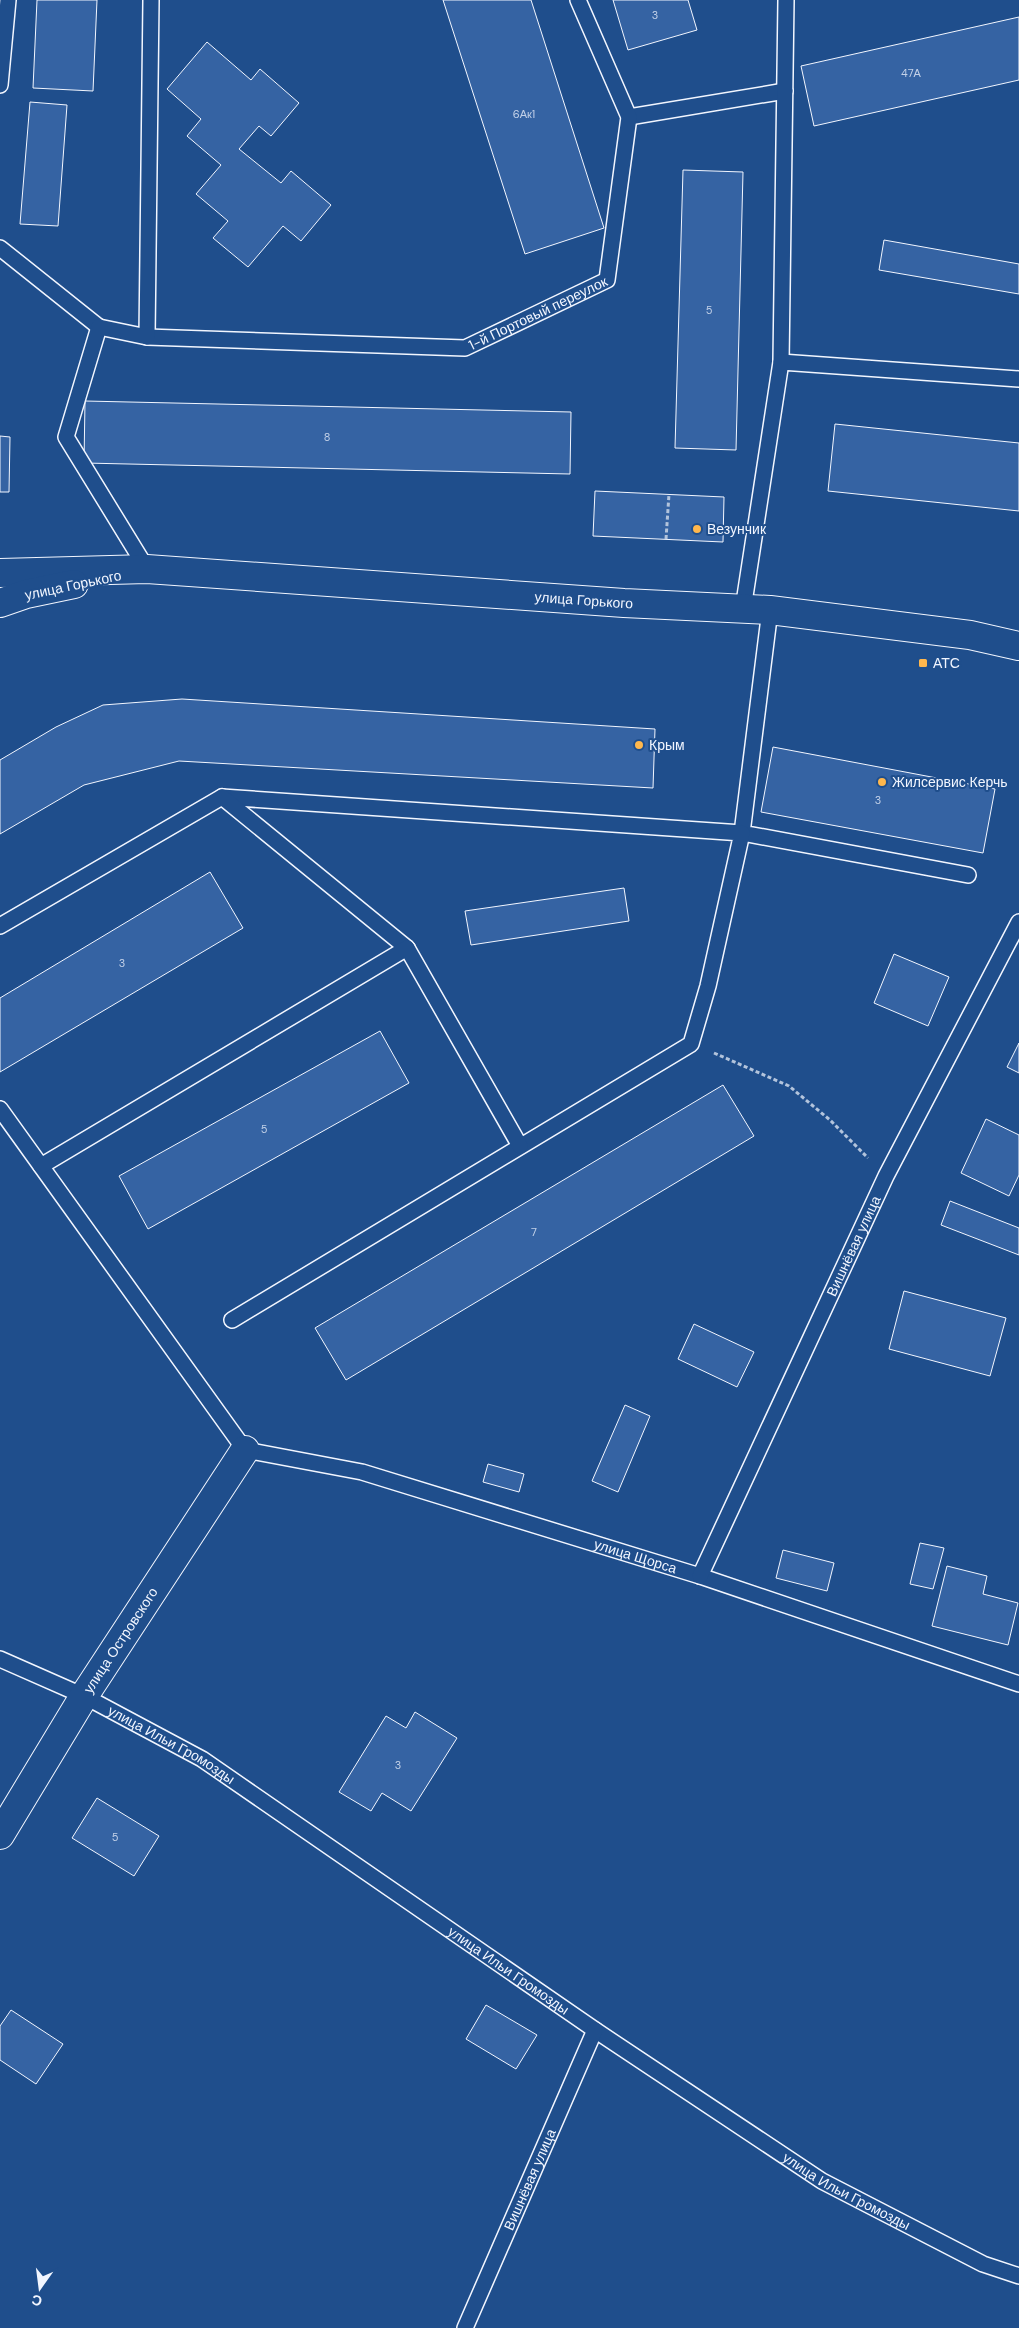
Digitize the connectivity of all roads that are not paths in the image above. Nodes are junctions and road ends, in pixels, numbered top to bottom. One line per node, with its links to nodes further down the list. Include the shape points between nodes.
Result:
1 (8, 0): 5 (lane)
2 (151, 0): 10 (lane)
3 (578, 0): 7 (lane)
4 (786, 0): 6 (lane)
5 (0, 86)
6 (785, 91): 7 (lane); 11 (lane)
7 (629, 117): 10 (lane, 1-й Портовый переулок, via 607,280 465,348)
8 (0, 248): 9 (lane)
9 (99, 327): 10 (lane); 13 (lane, via 66,437)
10 (147, 337)
11 (781, 362): 12 (lane); 16 (lane)
12 (1019, 379)
13 (147, 569): 14 (main road, улица Горького); 15 (main road, улица Горького, via 26,594); 16 (main road, улица Горького)
14 (0, 573)
15 (0, 603)
16 (743, 609): 17 (main road, улица Горького)
17 (770, 610): 18 (main road, улица Горького, via 970,635); 20 (lane)
18 (1019, 646)
19 (222, 797): 20 (lane); 23 (lane); 24 (lane)
20 (742, 833): 21 (lane); 26 (lane, via 708,986 691,1044)
21 (968, 875)
22 (1019, 922): 30 (lane, Вишнёвая улица, via 886,1176)
23 (0, 926)
24 (407, 948): 26 (lane); 27 (lane)
25 (0, 1109): 27 (lane)
26 (520, 1146): 28 (lane)
27 (41, 1166): 29 (lane)
28 (232, 1320)
29 (245, 1450): 30 (lane, улица Щорса, via 362,1472); 33 (main road, улица Островского)
30 (700, 1576): 32 (lane, улица Щорса)
31 (0, 1659): 33 (lane, улица Ильи Громозды)
32 (1019, 1684)
33 (84, 1696): 34 (main road, улица Островского); 35 (lane, улица Ильи Громозды, via 202,1759)
34 (0, 1835)
35 (595, 2030): 36 (lane, улица Ильи Громозды, via 822,2181 983,2264); 37 (lane, Вишнёвая улица)
36 (1019, 2276)
37 (465, 2328)

